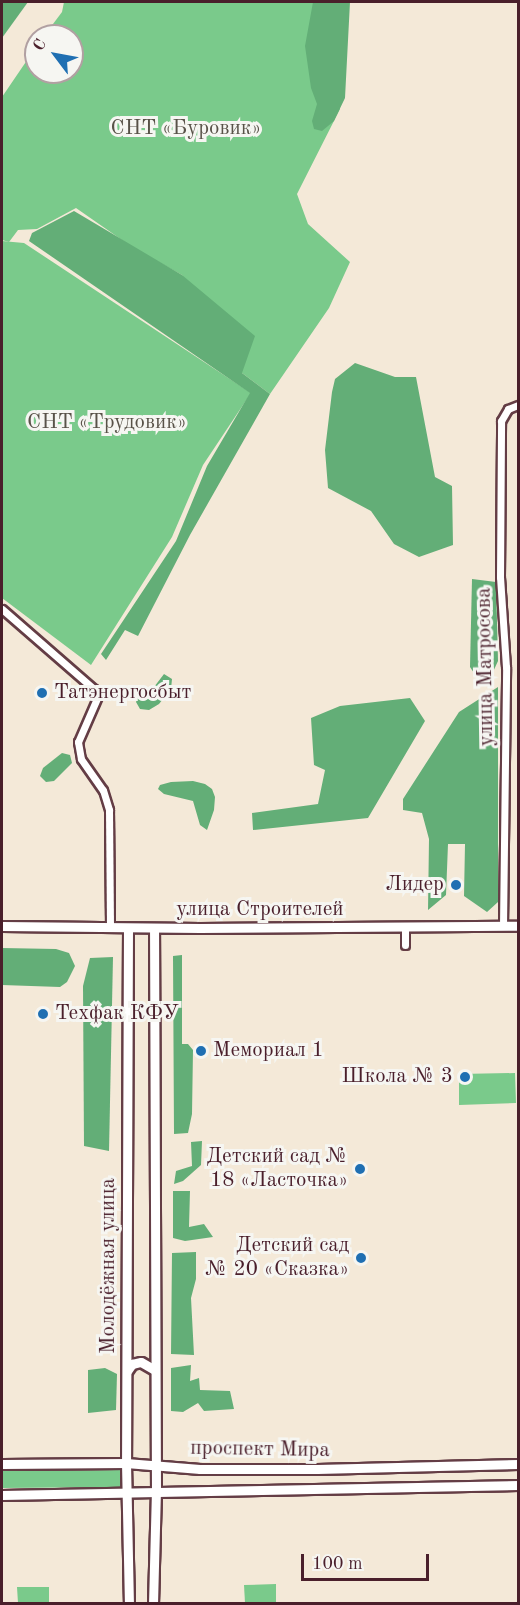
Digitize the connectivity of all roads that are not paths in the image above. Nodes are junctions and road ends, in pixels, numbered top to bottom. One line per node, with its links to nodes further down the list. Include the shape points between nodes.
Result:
1 (519, 405): 4 (street, улица Матросова, via 508,409 501,421 500,577 506,667)
2 (2, 609): 7 (street, via 94,689 98,701 79,735 78,751 103,790 109,810)
3 (2, 926): 7 (street, улица Строителей)
4 (502, 926): 5 (street, улица Строителей); 6 (street, улица Строителей)
5 (519, 926)
6 (405, 927): 9 (street, улица Строителей); 10 (street)
7 (110, 928): 8 (street, улица Строителей)
8 (128, 928): 9 (street, улица Строителей); 12 (street, Молодёжная улица)
9 (153, 928): 11 (street)
10 (405, 945)
11 (155, 1370): 12 (street, via 141,1362 132,1364); 16 (street)
12 (127, 1371): 13 (street, Молодёжная улица)
13 (126, 1463): 14 (street, проспект Мира); 16 (street, проспект Мира); 22 (street, Молодёжная улица)
14 (2, 1464)
15 (519, 1464): 17 (street, проспект Мира)
16 (156, 1465): 17 (street, проспект Мира); 20 (street)
17 (317, 1469): 19 (street)
18 (519, 1485): 19 (street, проспект Мира)
19 (318, 1489): 20 (street, проспект Мира)
20 (156, 1492): 22 (street, проспект Мира); 24 (street)
21 (2, 1495): 22 (street, проспект Мира)
22 (128, 1495): 23 (street, Молодёжная улица)
23 (129, 1602)
24 (153, 1603)

